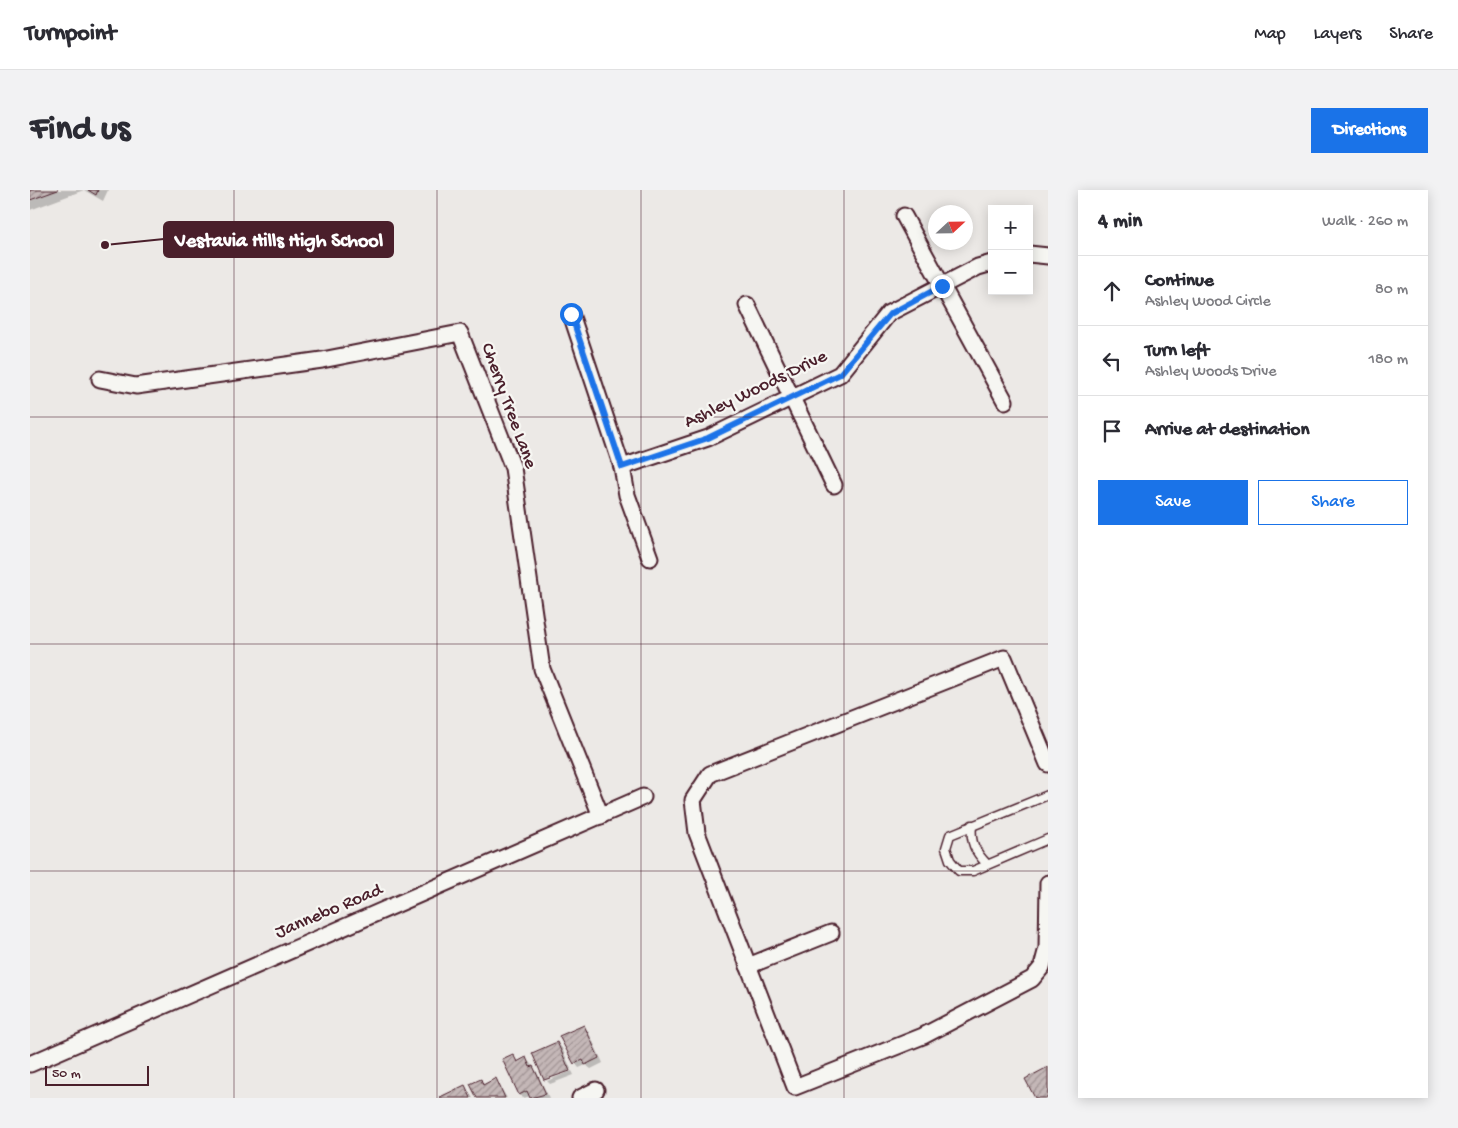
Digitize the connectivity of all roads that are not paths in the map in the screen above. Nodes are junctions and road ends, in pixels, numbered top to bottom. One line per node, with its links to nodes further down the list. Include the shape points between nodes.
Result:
1 (904, 216): 5 (street)
2 (1033, 254): 3 (street)
3 (1048, 256)
4 (988, 265): 5 (street, Ashley Woods Drive)
5 (942, 286): 9 (street, Ashley Woods Drive, via 890,314 840,374); 10 (street)
6 (747, 305): 9 (street)
7 (571, 314): 11 (street)
8 (100, 379): 17 (street, Cherry Tree Lane, via 136,386 322,360 460,333 513,468 542,669)
9 (792, 398): 11 (street, Ashley Woods Drive, via 708,438); 12 (street)
10 (1005, 401)
11 (622, 467): 13 (street, via 627,495)
12 (834, 484)
13 (650, 558)
14 (1048, 764): 23 (street, via 1004,658 710,774 693,800 697,833)
15 (1048, 795): 18 (lane)
16 (643, 797): 17 (street, Jannebo Road)
17 (601, 816): 24 (street, Jannebo Road)
18 (972, 825): 20 (lane, via 976,853); 20 (lane, via 950,835 946,848 950,860 959,871 973,871)
19 (1048, 839): 20 (lane)
20 (987, 864)
21 (1048, 883): 23 (street, via 1047,948 1042,967 1032,979 923,1036 794,1087)
22 (831, 933): 23 (street)
23 (748, 966)
24 (30, 1064)
25 (596, 1090): 26 (street)
26 (580, 1098)

